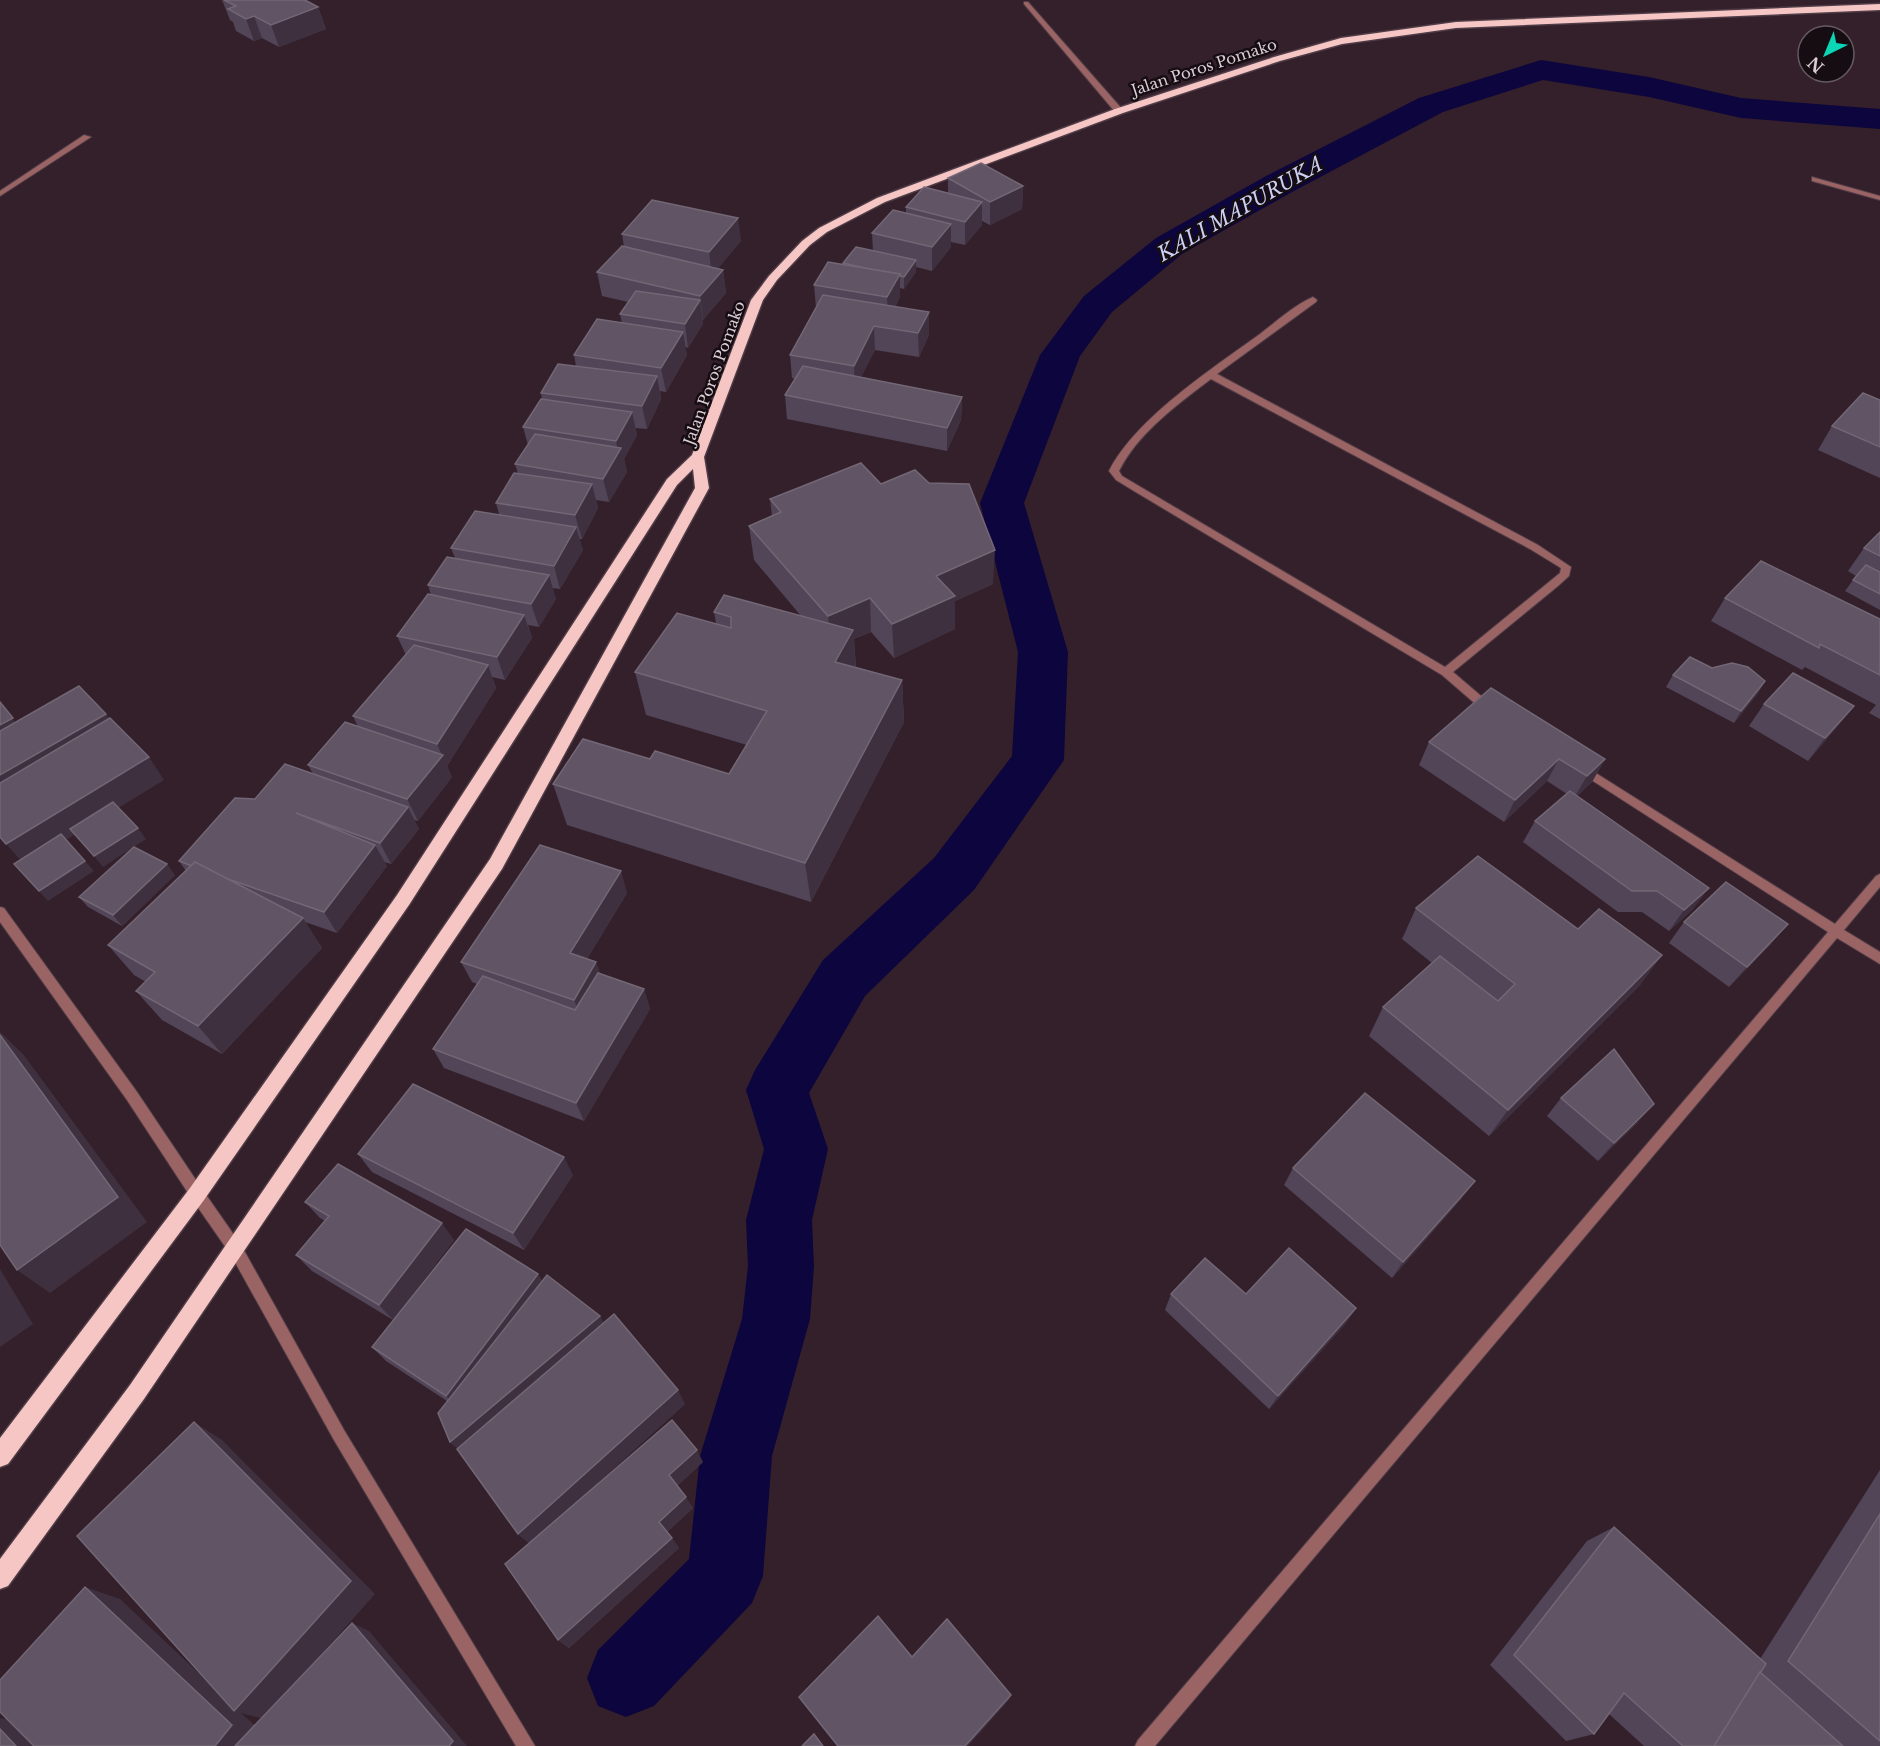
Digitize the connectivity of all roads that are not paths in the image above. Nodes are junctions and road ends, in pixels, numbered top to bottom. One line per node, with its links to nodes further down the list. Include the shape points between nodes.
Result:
1 (1026, 3): 3 (street)
2 (1880, 7): 3 (highway, Jalan Poros Pomako, via 1525,21 1397,32 1341,41 1277,59)
3 (1119, 111): 10 (highway, Jalan Poros Pomako, via 881,200 806,243 757,300)
4 (87, 137): 6 (street)
5 (1815, 179): 7 (street)
6 (0, 194)
7 (1880, 198)
8 (1313, 300): 9 (street)
9 (1209, 374): 11 (street, via 1127,448 1115,464 1119,478); 11 (street, via 1566,567 1554,584)
10 (698, 458): 18 (highway, via 672,482 403,900); 19 (highway, via 702,488 496,864)
11 (1446, 672): 12 (street)
12 (1497, 714)
13 (1577, 765): 16 (street)
14 (1880, 879): 16 (street)
15 (0, 912): 18 (street)
16 (1836, 931): 17 (street); 23 (street)
17 (1880, 959)
18 (197, 1194): 19 (street); 20 (highway)
19 (236, 1250): 21 (highway); 22 (street, via 339,1435)
20 (0, 1456)
21 (0, 1578)
22 (526, 1746)
23 (1144, 1746)

